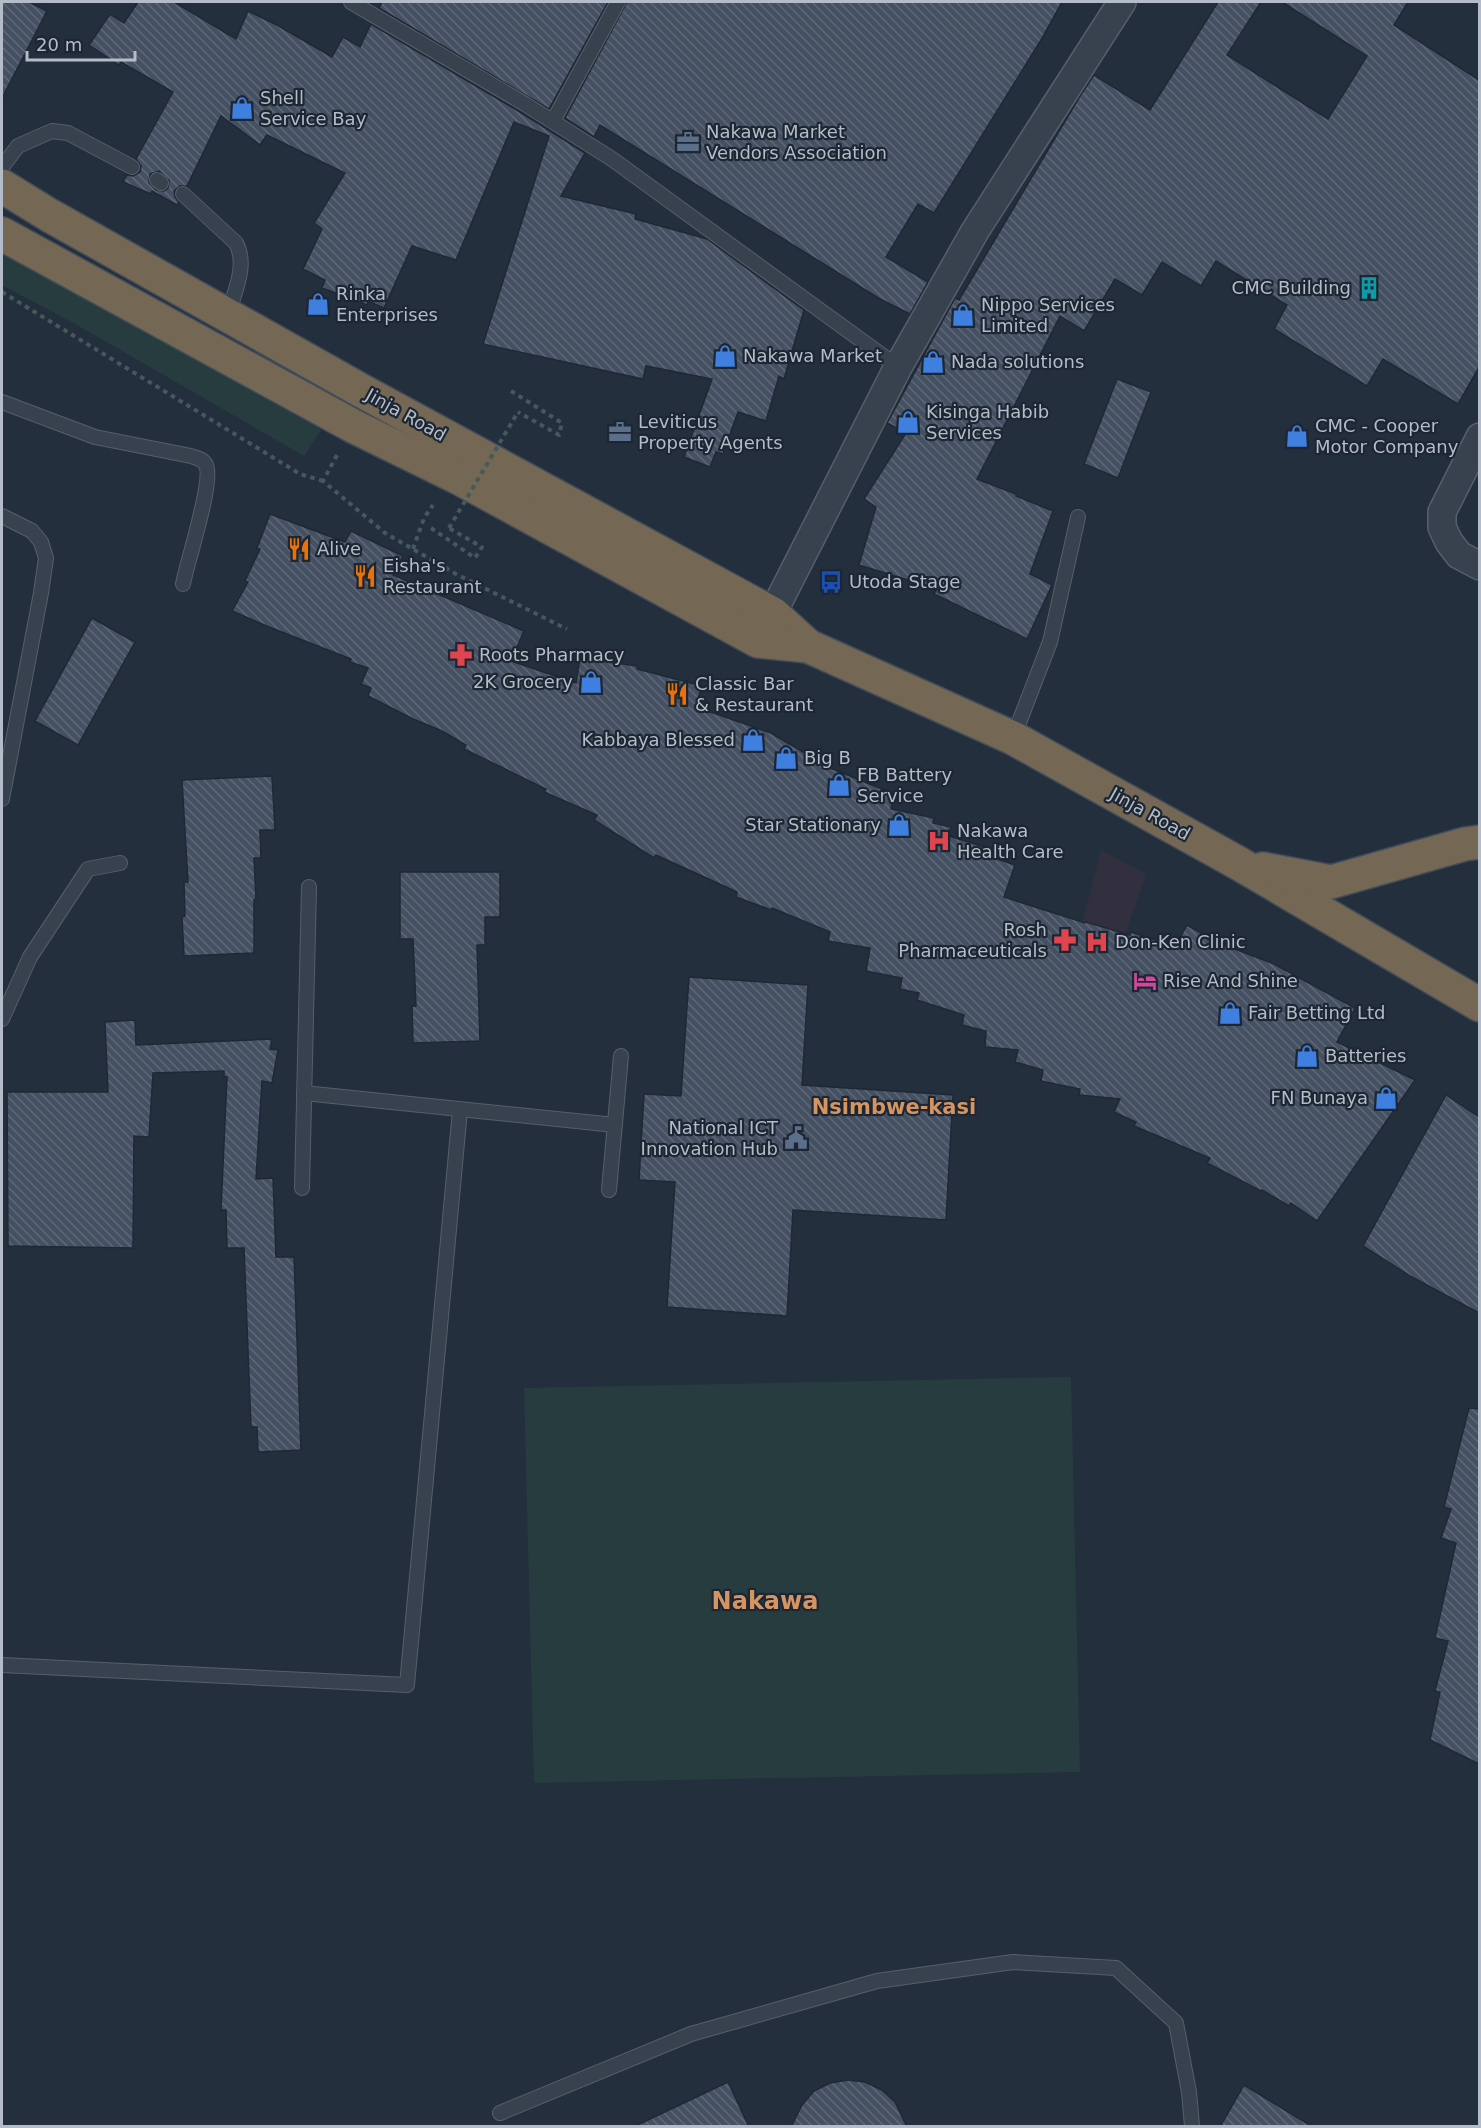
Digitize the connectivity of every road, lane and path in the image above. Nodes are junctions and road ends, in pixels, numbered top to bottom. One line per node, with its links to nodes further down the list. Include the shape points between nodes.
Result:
1 (351, 2): 4 (lane)
2 (618, 2): 4 (lane)
3 (1122, 2): 12 (street, via 975,231)
4 (553, 121): 12 (lane, via 612,159)
5 (2, 167): 6 (lane, via 18,146 52,132 68,133)
6 (132, 167)
7 (2, 186): 11 (highway, Jinja Road)
8 (183, 194): 11 (lane, via 240,251 242,262)
9 (2, 234): 15 (highway, Jinja Road)
10 (2, 292): 18 (path, via 300,474)
11 (228, 315): 25 (highway, Jinja Road)
12 (898, 367): 25 (street)
13 (511, 391): 21 (path, bridge, via 562,423 559,435 518,412 449,528 482,547 475,558)
14 (2, 402): 24 (lane, via 95,437 191,456 206,463 206,490)
15 (353, 426): 17 (highway, Jinja Road); 18 (path)
16 (1479, 437): 23 (street, via 1442,512 1442,527 1459,555)
17 (459, 478): 22 (path, via 424,518); 25 (highway, Jinja Road)
18 (323, 481): 22 (path, via 385,533)
19 (2, 516): 28 (lane, via 32,531 46,558)
20 (1078, 517): 27 (lane, via 1050,642)
21 (431, 528)
22 (413, 549): 26 (path)
23 (1479, 566)
24 (183, 584)
25 (765, 628): 27 (highway, Jinja Road)
26 (567, 629)
27 (1014, 738): 31 (highway, Jinja Road)
28 (2, 799)
29 (1479, 842): 31 (highway, via 1331,882)
30 (120, 863): 34 (lane, via 88,869 30,957)
31 (1238, 863): 33 (highway, Jinja Road)
32 (309, 887): 36 (lane)
33 (1479, 1005)
34 (2, 1018)
35 (621, 1056): 38 (lane)
36 (304, 1093): 37 (lane); 39 (lane)
37 (460, 1110): 38 (lane); 41 (lane, via 407,1685)
38 (615, 1125): 40 (lane)
39 (302, 1188)
40 (609, 1190)
41 (2, 1665)
42 (500, 2114): 43 (lane, via 691,2034 877,1981 1013,1962 1116,1968 1176,2023)
43 (1192, 2127)

